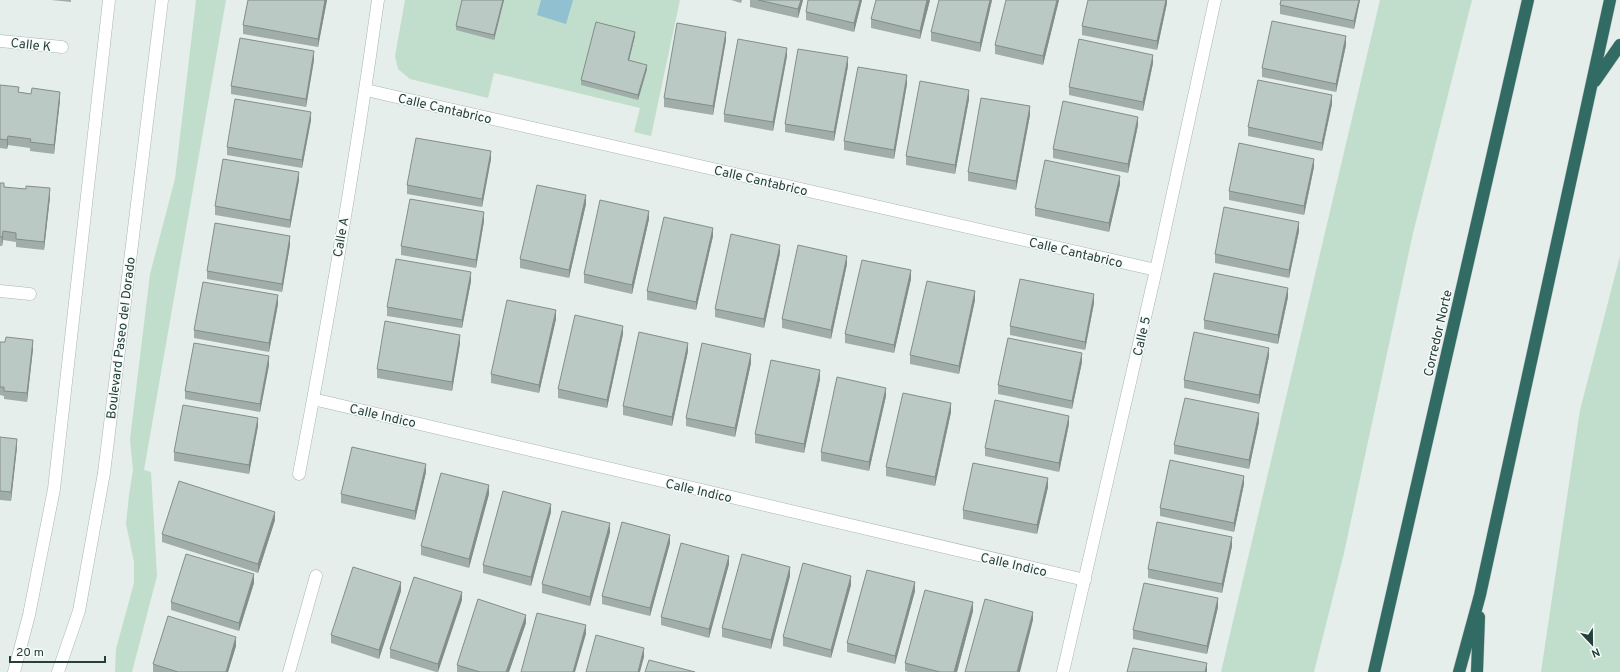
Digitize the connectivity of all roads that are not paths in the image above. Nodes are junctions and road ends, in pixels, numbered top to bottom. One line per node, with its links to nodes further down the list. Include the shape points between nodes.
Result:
1 (109, 0): 20 (street, via 54,489 29,615)
2 (162, 0): 21 (street, Boulevard Paseo del Dorado, via 104,473 79,610)
3 (378, 0): 11 (street, Calle A)
4 (1215, 0): 12 (street, Calle 5)
5 (1528, 0): 24 (highway, Corredor Norte)
6 (1610, 0): 10 (highway)
7 (0, 41): 9 (street, Calle K)
8 (1620, 45): 10 (highway)
9 (62, 47)
10 (1591, 87): 19 (highway)
11 (366, 90): 12 (street, Calle Cantabrico); 15 (street, Calle A)
12 (1156, 270): 18 (street, Calle 5)
13 (0, 291): 14 (street)
14 (30, 294)
15 (313, 399): 16 (street, Calle A); 18 (street, Calle Indico)
16 (299, 474)
17 (316, 576): 22 (street)
18 (1085, 580): 23 (street, Calle 5)
19 (1480, 595): 25 (highway); 26 (highway)
20 (14, 672)
21 (58, 672)
22 (289, 672)
23 (1063, 672)
24 (1374, 672)
25 (1459, 672)
26 (1477, 672)

